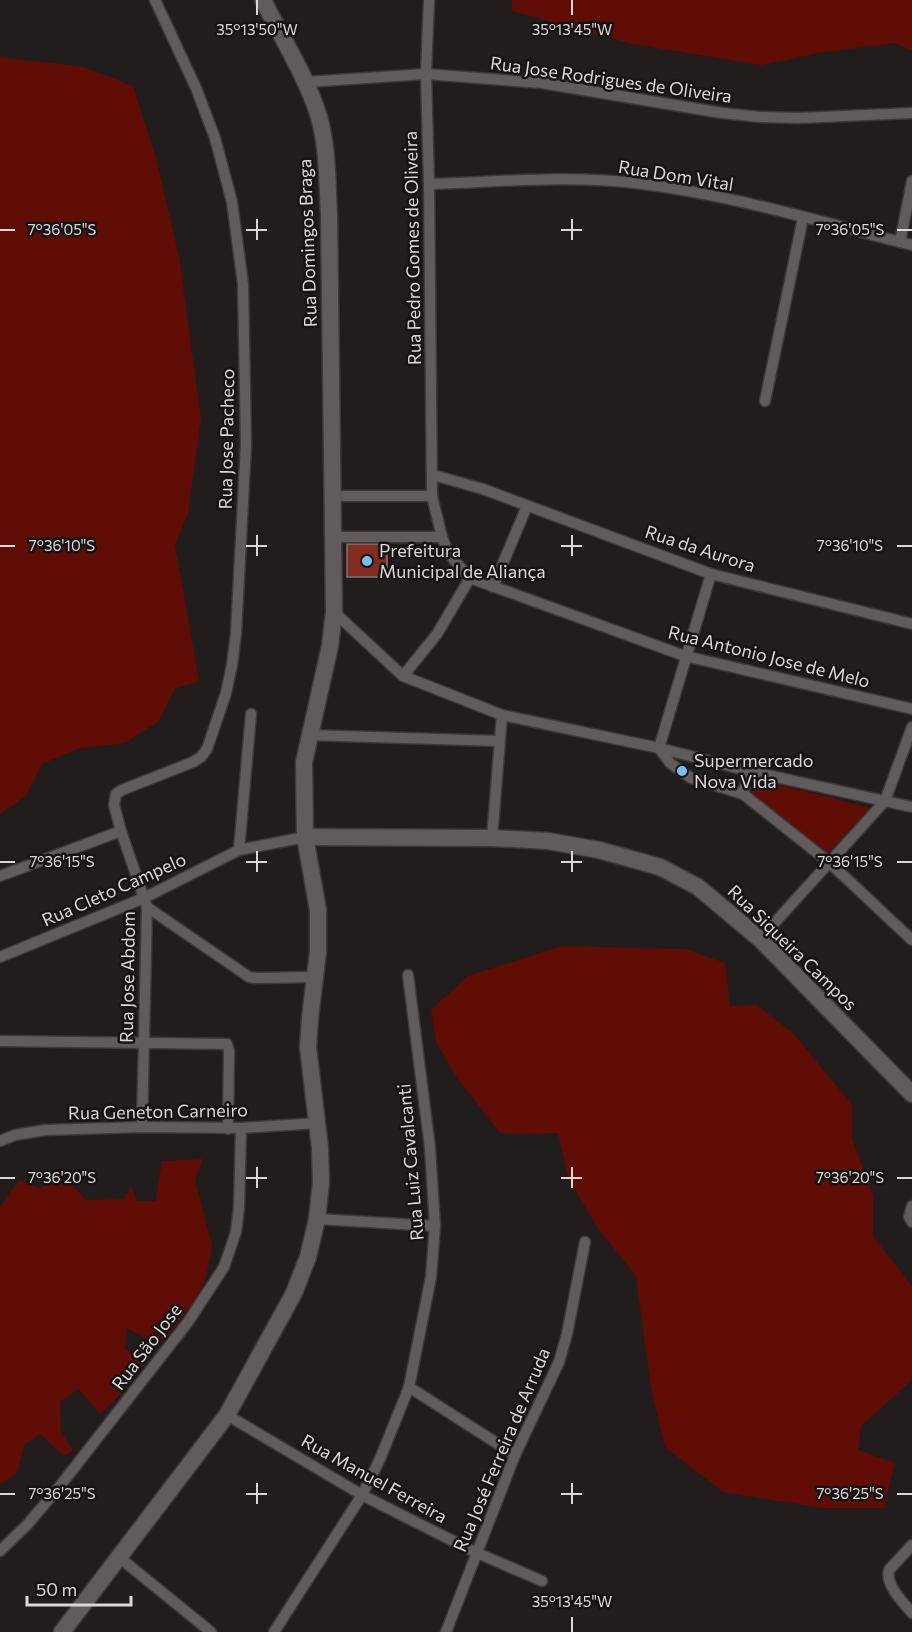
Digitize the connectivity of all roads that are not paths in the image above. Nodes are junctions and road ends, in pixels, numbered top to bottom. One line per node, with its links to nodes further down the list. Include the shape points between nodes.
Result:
1 (155, 0): 37 (street, Rua Jose Pacheco, via 200,98 232,202 243,284 246,445 236,633 226,693 201,757 116,794 114,805)
2 (429, 0): 4 (street, Rua Pedro Gomes de Oliveira)
3 (264, 1): 5 (main road, Rua Domingos Braga)
4 (426, 74): 5 (street, Rua Jose Rodrigues de Oliveira); 6 (street, Rua Jose Rodrigues de Oliveira, via 542,83 760,117); 8 (street, Rua Pedro Gomes de Oliveira)
5 (306, 82): 14 (main road, Rua Domingos Braga, via 319,119 326,159)
6 (912, 112)
7 (912, 181): 10 (street)
8 (429, 184): 9 (street, Rua Dom Vital, via 580,180 635,183 724,198); 13 (street, Rua Pedro Gomes de Oliveira)
9 (803, 218): 10 (street, Rua Dom Vital); 12 (street)
10 (900, 242): 11 (street, Rua Dom Vital)
11 (912, 245)
12 (765, 401)
13 (433, 475): 15 (street, Rua Pedro Gomes de Oliveira); 16 (street, Rua da Aurora)
14 (333, 496): 15 (street); 17 (main road, Rua Domingos Braga)
15 (432, 496): 18 (street, Rua Antonio Jose de Melo)
16 (527, 506): 19 (street, Rua da Aurora); 21 (street)
17 (332, 537): 18 (street); 22 (main road, Rua Domingos Braga)
18 (442, 537): 20 (street, Rua Antonio Jose de Melo, via 448,553)
19 (711, 574): 23 (street, Rua da Aurora); 24 (street)
20 (470, 578): 21 (street, Rua Antonio Jose de Melo); 25 (street, via 437,634)
21 (493, 586): 24 (street, Rua Antonio Jose de Melo)
22 (334, 612): 25 (street); 30 (main road, Rua Domingos Braga, via 330,646)
23 (912, 624)
24 (685, 656): 26 (street, Rua Antonio Jose de Melo); 32 (street)
25 (403, 676): 28 (street)
26 (912, 709)
27 (250, 714): 40 (street)
28 (502, 715): 31 (street); 32 (street)
29 (912, 727): 35 (street)
30 (308, 735): 31 (street); 38 (main road, Rua Domingos Braga, via 304,762)
31 (499, 741): 39 (street)
32 (659, 748): 33 (street); 34 (street, via 669,763 691,778)
33 (749, 771): 34 (street); 35 (street)
34 (743, 794): 41 (street)
35 (885, 801): 36 (street); 41 (street)
36 (912, 807)
37 (120, 831): 42 (street); 43 (street, Rua Jose Abdom)
38 (305, 837): 39 (main road, Rua Siqueira Campos); 40 (street, Rua Cleto Campelo); 48 (main road, Rua Domingos Braga, via 318,910)
39 (492, 838): 44 (main road, Rua Siqueira Campos, via 548,841 660,867 698,887)
40 (239, 850): 43 (street, Rua Cleto Campelo)
41 (830, 863): 44 (street); 45 (street)
42 (0, 876)
43 (145, 902): 46 (street, Rua Cleto Campelo); 48 (street, via 249,977); 50 (street, Rua Jose Abdom)
44 (760, 939): 51 (main road, Rua Siqueira Campos)
45 (912, 940)
46 (0, 957)
47 (408, 975): 60 (street, Rua Luiz Cavalcanti, via 430,1148)
48 (315, 977): 52 (main road, Rua Domingos Braga, via 308,1047)
49 (0, 1041): 50 (street)
50 (144, 1044): 53 (street, Rua Jose Abdom); 55 (street, via 227,1044)
51 (912, 1094)
52 (318, 1123): 54 (street, Rua Geneton Carneiro); 58 (main road, Rua Domingos Braga, via 321,1182)
53 (142, 1127): 55 (street, Rua Geneton Carneiro); 56 (street, Rua Geneton Carneiro, via 45,1130)
54 (241, 1128): 55 (street, Rua Geneton Carneiro); 67 (street, Rua São Jose, via 236,1232 224,1267 188,1322 60,1486)
55 (228, 1129)
56 (0, 1141)
57 (912, 1206): 59 (street)
58 (317, 1219): 60 (street); 63 (main road, Rua Domingos Braga, via 294,1293)
59 (912, 1222)
60 (435, 1226): 62 (street, Rua Luiz Cavalcanti, via 431,1277)
61 (585, 1242): 64 (street, Rua José Ferreira de Arruda, via 560,1362)
62 (409, 1387): 64 (street); 65 (street, Rua Luiz Cavalcanti)
63 (227, 1415): 65 (street, Rua Manuel Ferreira); 69 (main road, Rua Domingos Braga)
64 (515, 1455): 68 (street, Rua José Ferreira de Arruda)
65 (362, 1495): 68 (street, Rua Manuel Ferreira); 74 (street, Rua Luiz Cavalcanti)
66 (912, 1545): 71 (street, via 889,1570 889,1581)
67 (0, 1551)
68 (475, 1552): 70 (street, Rua Manuel Ferreira); 75 (street, Rua José Ferreira de Arruda)
69 (120, 1558): 72 (main road, Rua Domingos Braga); 73 (street)
70 (542, 1581)
71 (912, 1613)
72 (62, 1632)
73 (211, 1632)
74 (274, 1632)
75 (446, 1632)

